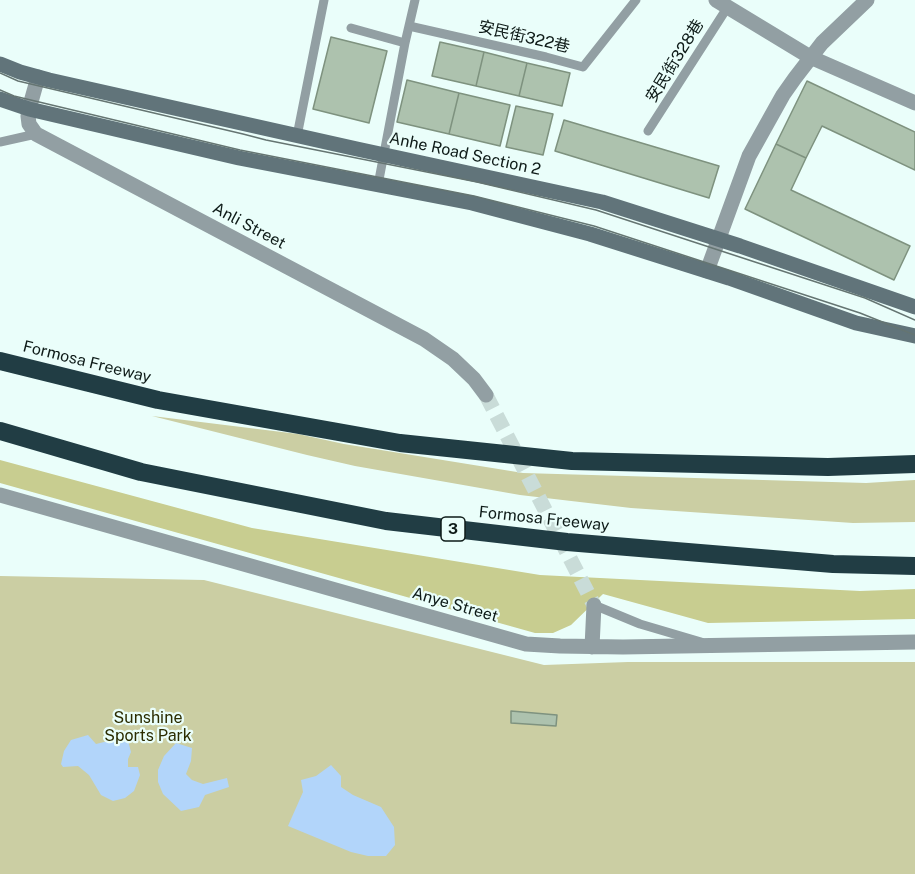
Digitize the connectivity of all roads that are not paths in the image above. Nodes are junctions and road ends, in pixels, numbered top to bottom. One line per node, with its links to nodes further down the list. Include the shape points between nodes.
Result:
1 (324, 0): 17 (lane)
2 (415, 0): 6 (lane)
3 (636, 0): 6 (lane, 安民街322巷, via 583,67)
4 (867, 0): 9 (street)
5 (721, 4): 9 (street); 15 (lane, 安民街328巷)
6 (409, 26): 8 (lane)
7 (351, 28): 8 (lane)
8 (405, 44): 19 (lane)
9 (810, 57): 13 (street); 21 (street, via 783,95 749,156)
10 (0, 64): 11 (main road, Anhe Road Section 2)
11 (38, 77): 14 (street); 17 (main road, Anhe Road Section 2)
12 (0, 99): 14 (main road)
13 (915, 103)
14 (29, 109): 16 (street, via 29,124); 20 (main road, via 239,158)
15 (648, 131)
16 (36, 134): 18 (lane); 26 (street, Anli Street, via 424,339 453,359)
17 (297, 136): 19 (main road, Anhe Road Section 2)
18 (0, 142)
19 (384, 155): 20 (lane); 21 (main road, Anhe Road Section 2, via 602,202)
20 (378, 185): 22 (main road, via 472,203 590,234)
21 (718, 239): 22 (street); 23 (main road, Anhe Road Section 2)
22 (707, 272): 24 (main road, via 856,322)
23 (915, 308)
24 (915, 336)
25 (0, 361): 28 (highway, Formosa Freeway, via 159,400 400,443 573,461 828,467)
26 (486, 395)
27 (0, 431): 30 (highway, Formosa Freeway / 3, via 141,472 387,521 567,542 833,564)
28 (915, 464)
29 (0, 495): 34 (street, Anye Street, via 526,644)
30 (915, 566)
31 (594, 605): 33 (lane, via 640,624); 34 (street)
32 (915, 642): 33 (street, Anye Street)
33 (712, 645): 34 (street, Anye Street)
34 (592, 647)

